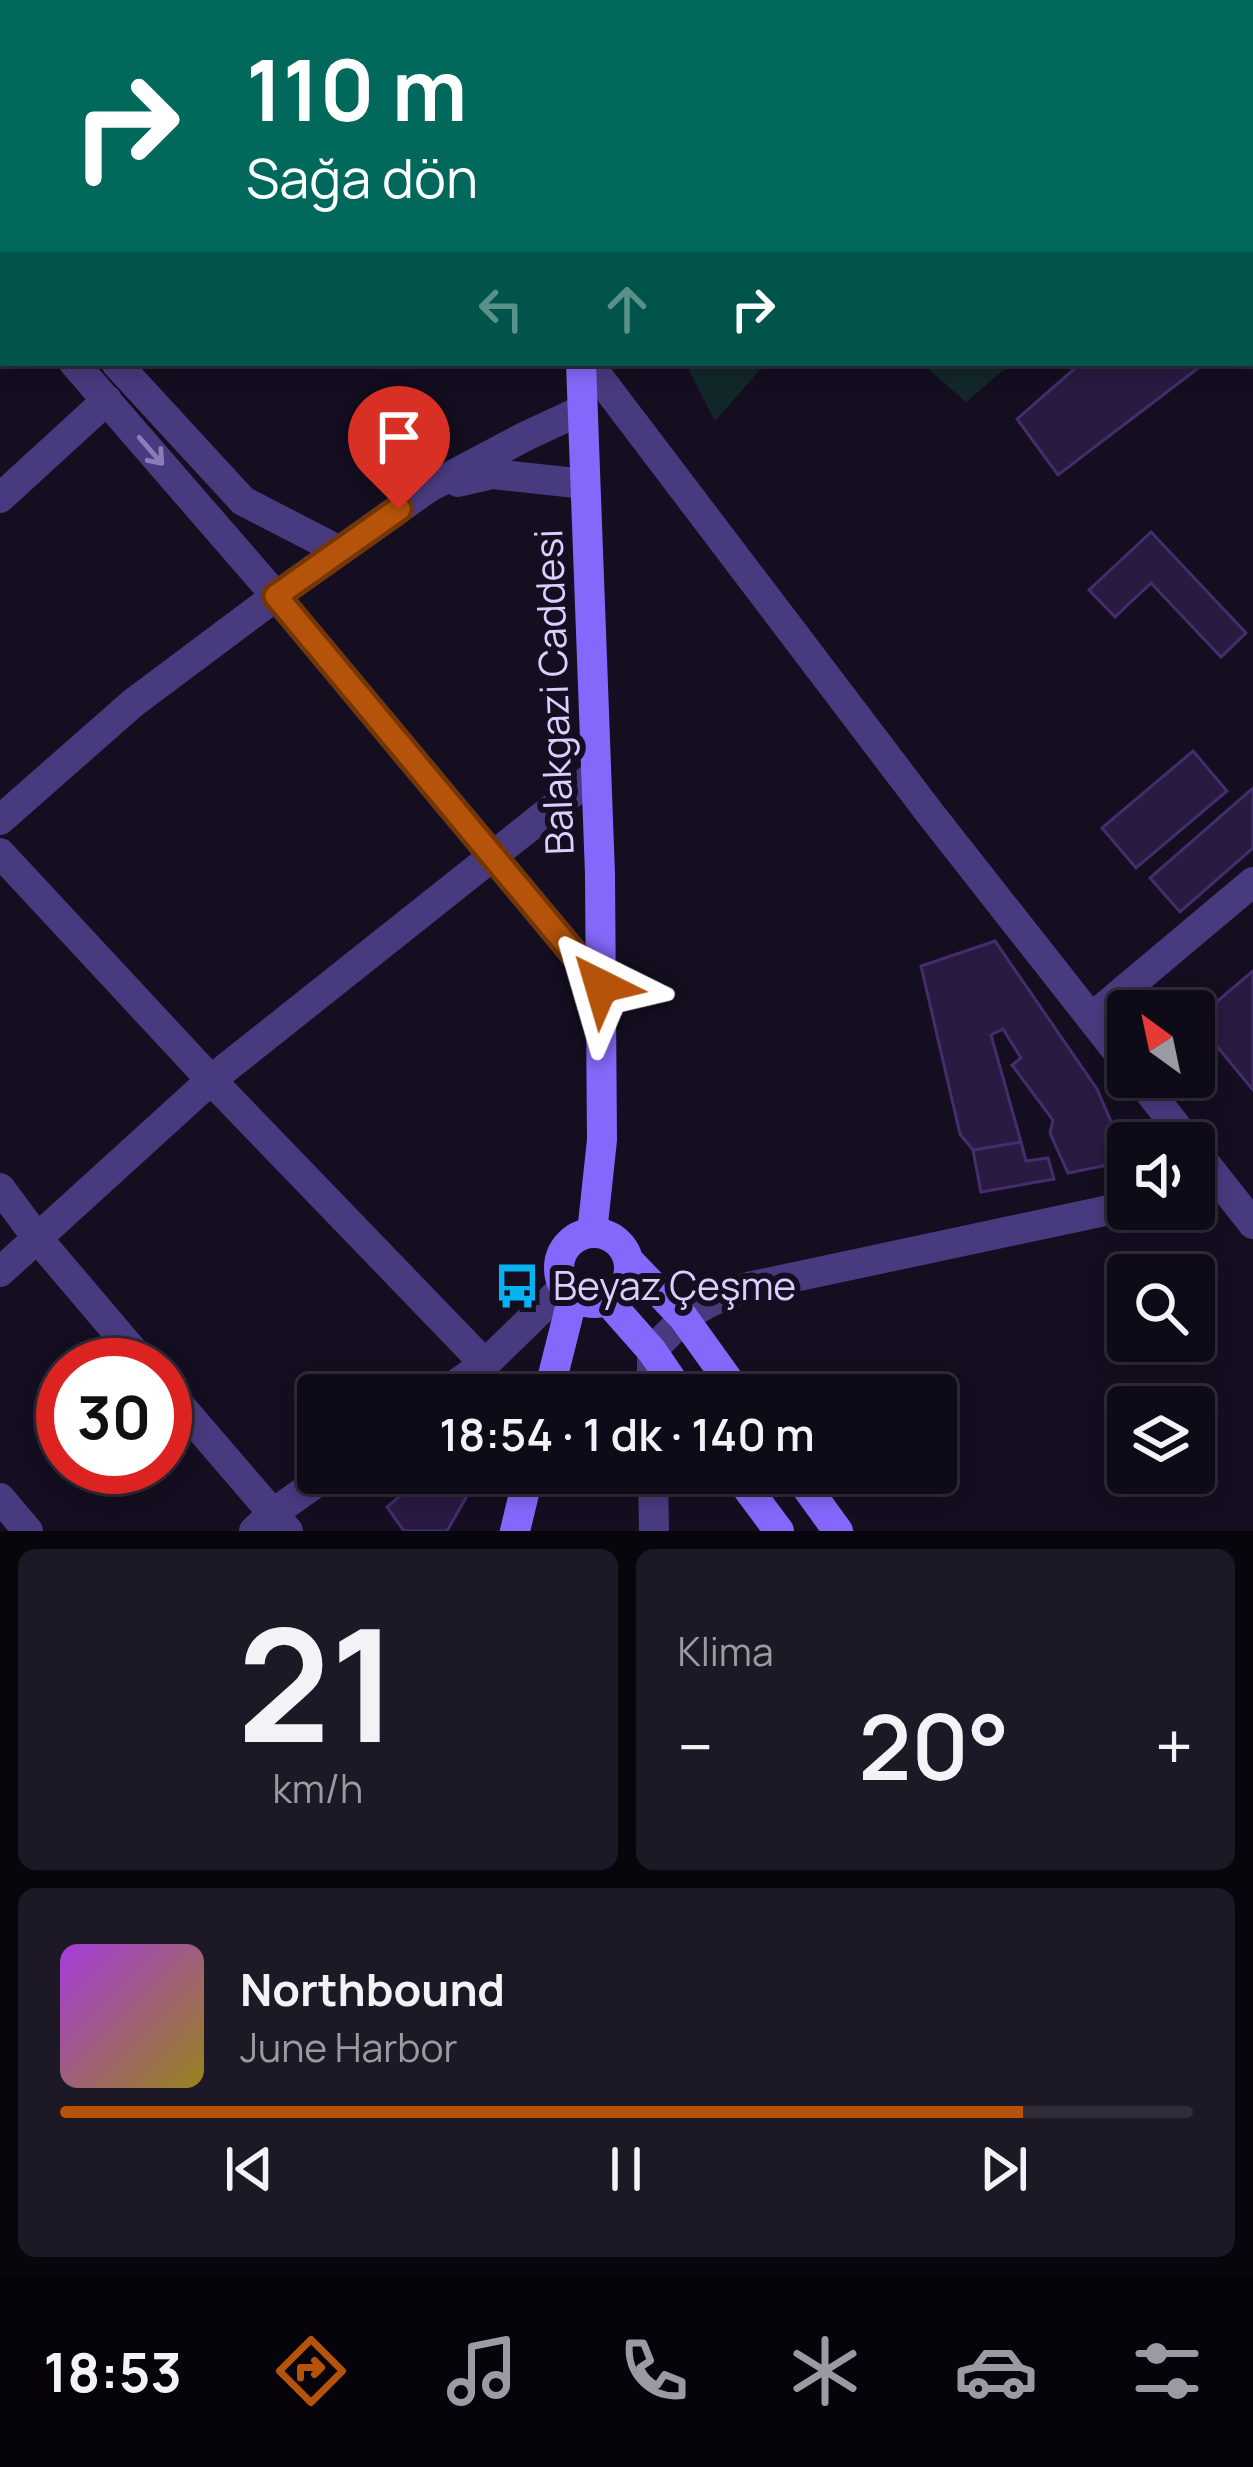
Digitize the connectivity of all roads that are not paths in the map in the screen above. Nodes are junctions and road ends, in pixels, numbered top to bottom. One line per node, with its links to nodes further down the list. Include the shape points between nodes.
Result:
1 (77, 366): 5 (street)
2 (119, 366): 10 (street, via 243,501)
3 (584, 366): 6 (main road, Balakgazi Caddesi)
4 (586, 366): 18 (street)
5 (106, 400): 9 (street); 11 (street, one-way to 11)
6 (582, 410): 7 (main road, Balakgazi Caddesi); 8 (street)
7 (585, 484): 8 (street, via 493,474); 12 (main road, Balakgazi Caddesi)
8 (428, 488): 10 (street)
9 (0, 498)
10 (340, 550): 11 (street)
11 (276, 596): 13 (street, via 133,703); 15 (street)
12 (596, 774): 15 (street); 17 (main road, Balakgazi Caddesi)
13 (0, 820)
14 (0, 853): 20 (street)
15 (493, 856): 17 (street); 20 (street)
16 (1253, 882): 18 (street)
17 (601, 986): 27 (main road, Balakgazi Caddesi, via 602,1140)
18 (1091, 1018): 19 (street)
19 (1107, 1038)
20 (212, 1080): 28 (street); 36 (street)
21 (1154, 1098): 22 (street)
22 (1173, 1122)
23 (0, 1187): 28 (street)
24 (1215, 1194): 26 (street)
25 (1107, 1210): 33 (street, via 748,1287)
26 (1253, 1224)
27 (592, 1233): 29 (main road, via 615,1240); 31 (main road, via 563,1252)
28 (38, 1239): 30 (street); 34 (street)
29 (628, 1260): 32 (main road, via 625,1284); 33 (main road)
30 (0, 1272)
31 (568, 1292): 32 (main road, via 584,1302); 36 (street); 38 (main road)
32 (608, 1300): 35 (main road)
33 (683, 1317): 35 (street); 41 (main road)
34 (123, 1338)
35 (652, 1351): 39 (street); 40 (main road)
36 (485, 1364): 37 (street)
37 (470, 1374)
38 (552, 1374)
39 (652, 1374)
40 (668, 1374)
41 (724, 1374)
42 (192, 1423): 49 (street)
43 (306, 1494): 49 (street)
44 (524, 1494): 51 (main road)
45 (653, 1494): 52 (street)
46 (752, 1494): 53 (main road)
47 (811, 1494): 54 (main road)
48 (0, 1498): 50 (street)
49 (271, 1525)
50 (28, 1531)
51 (515, 1531)
52 (654, 1531)
53 (779, 1531)
54 (838, 1531)

